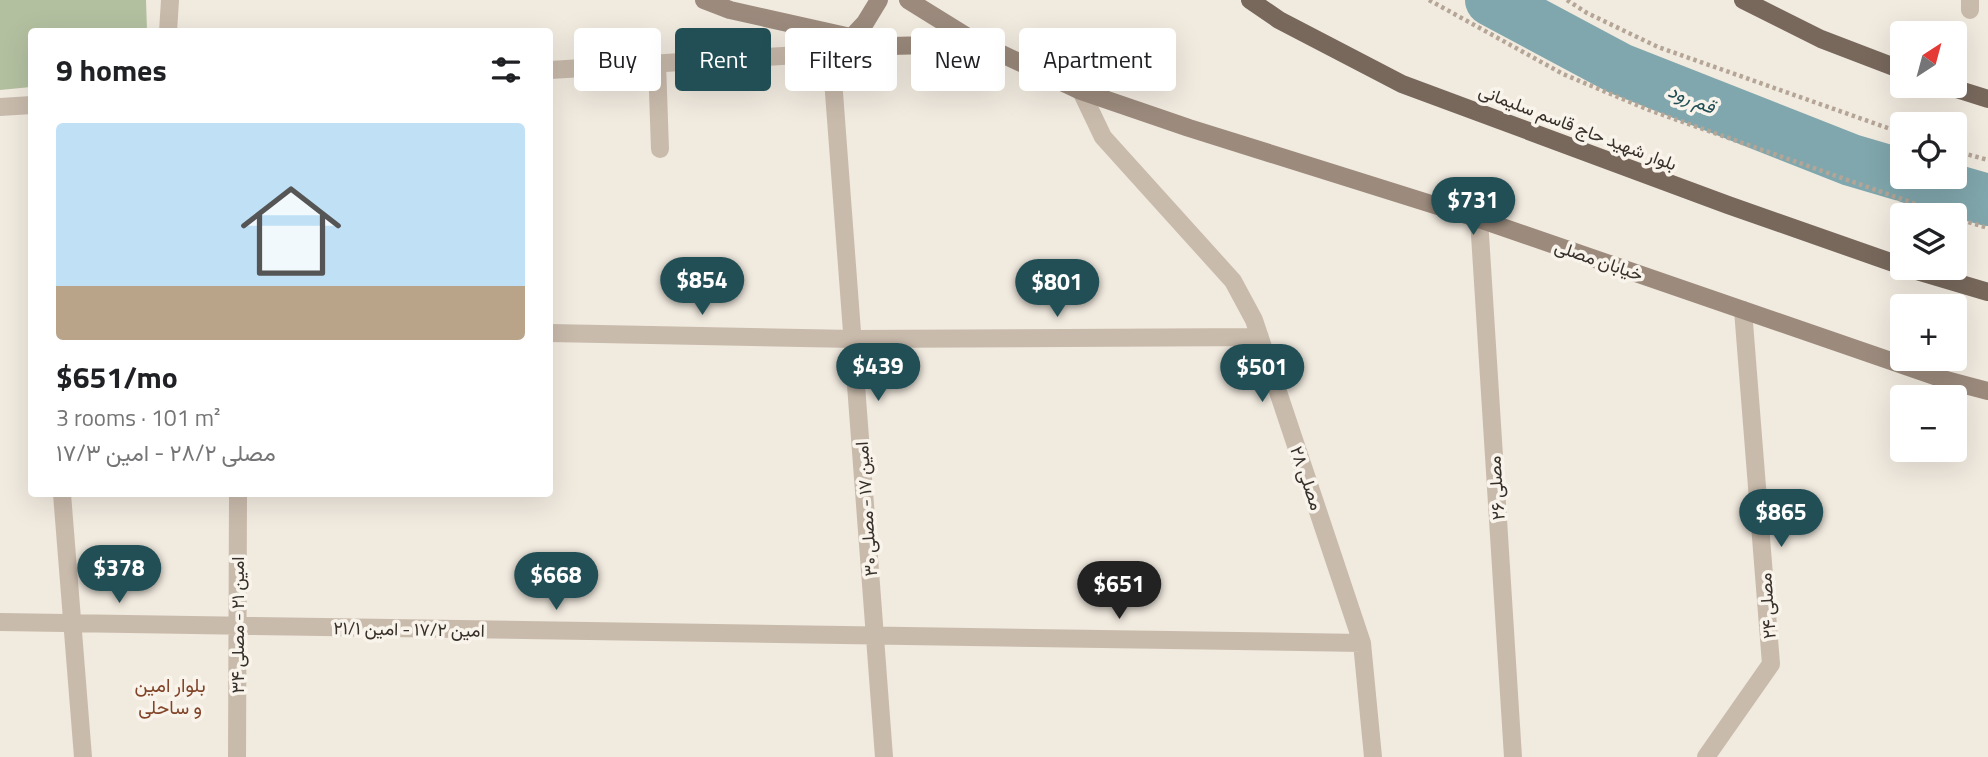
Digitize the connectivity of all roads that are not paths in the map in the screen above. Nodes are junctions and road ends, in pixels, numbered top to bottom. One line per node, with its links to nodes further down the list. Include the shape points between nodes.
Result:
1 (170, 0): 9 (street)
2 (704, 0): 10 (main road)
3 (879, 0): 11 (main road)
4 (908, 0): 12 (main road, خیابان مصلی)
5 (1250, 0): 8 (main road, بلوار شهید حاج قاسم سلیمانی)
6 (1268, 0): 8 (main road)
7 (1743, 0): 14 (main road)
8 (1279, 20): 25 (main road, بلوار شهید حاج قاسم سلیمانی, via 1402,84)
9 (168, 28)
10 (808, 28)
11 (860, 28)
12 (953, 28)
13 (661, 63): 31 (street, امین ۱۷ - مصلی ۳۰, via 831,52)
14 (1890, 65)
15 (574, 68): 16 (street)
16 (553, 70)
17 (658, 91): 23 (street)
18 (1081, 91): 24 (main road, خیابان مصلی); 30 (street, مصلی ۲۸, via 1102,137 1233,281)
19 (1967, 92): 20 (main road)
20 (1988, 99)
21 (28, 104): 22 (street)
22 (0, 107)
23 (660, 149)
24 (1479, 219): 28 (main road, خیابان مصلی); 44 (street, مصلی ۲۶)
25 (1890, 262)
26 (1948, 280): 27 (main road, بلوار شهید حاج قاسم سلیمانی)
27 (1988, 292)
28 (1743, 310): 32 (main road, خیابان مصلی); 45 (street, مصلی ۲۴, via 1771,664)
29 (553, 334): 31 (street)
30 (1260, 337): 31 (street); 39 (street, مصلی ۲۸)
31 (854, 338): 38 (street, امین ۱۷ - مصلی ۳۰)
32 (1988, 391)
33 (62, 497): 36 (street)
34 (238, 497): 37 (street, امین ۲۱ - مصلی ۳۴)
35 (0, 622): 36 (street, امین ۱۷/۲ - امین ۲۱/۱)
36 (71, 623): 37 (street, امین ۱۷/۲ - امین ۲۱/۱); 40 (street)
37 (237, 626): 38 (street, امین ۱۷/۲ - امین ۲۱/۱); 41 (street, امین ۲۱ - مصلی ۳۴)
38 (874, 637): 39 (street, امین ۱۷/۲ - امین ۲۱/۱); 42 (street, امین ۱۷ - مصلی ۳۰)
39 (1362, 643): 43 (street, مصلی ۲۸)
40 (83, 757)
41 (237, 757)
42 (884, 757)
43 (1373, 757)
44 (1513, 757)
45 (1706, 757)

